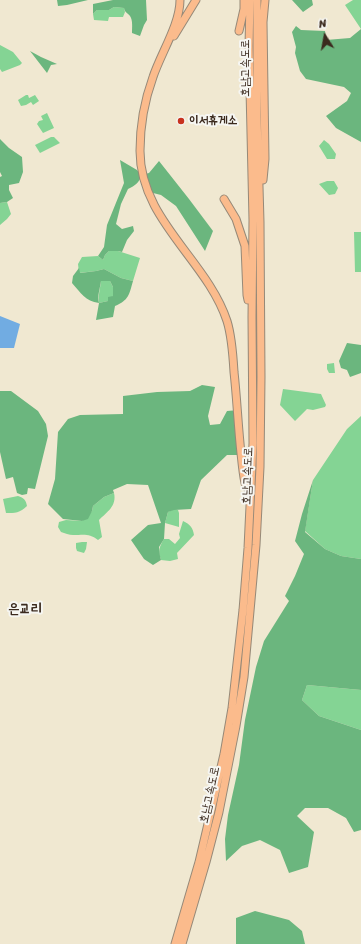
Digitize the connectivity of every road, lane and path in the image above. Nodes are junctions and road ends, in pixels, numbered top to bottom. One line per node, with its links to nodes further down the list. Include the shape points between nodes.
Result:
1 (180, 0): 8 (highway, via 173,29)
2 (196, 0): 8 (highway)
3 (244, 0): 7 (highway)
4 (250, 0): 11 (highway, 호남고속도로)
5 (257, 0): 10 (highway, 호남고속도로)
6 (265, 0): 10 (highway, via 264,159)
7 (238, 31)
8 (159, 61): 12 (highway, via 140,136 141,168 152,202 212,288 222,307 233,352 245,485)
9 (224, 199): 11 (highway, via 236,219 245,246 247,295)
10 (260, 222): 14 (highway, 호남고속도로, via 260,467 244,677 219,812)
11 (252, 316): 12 (highway, 호남고속도로)
12 (251, 493): 13 (highway, 호남고속도로, via 232,708 197,870)
13 (175, 944)
14 (182, 944)

